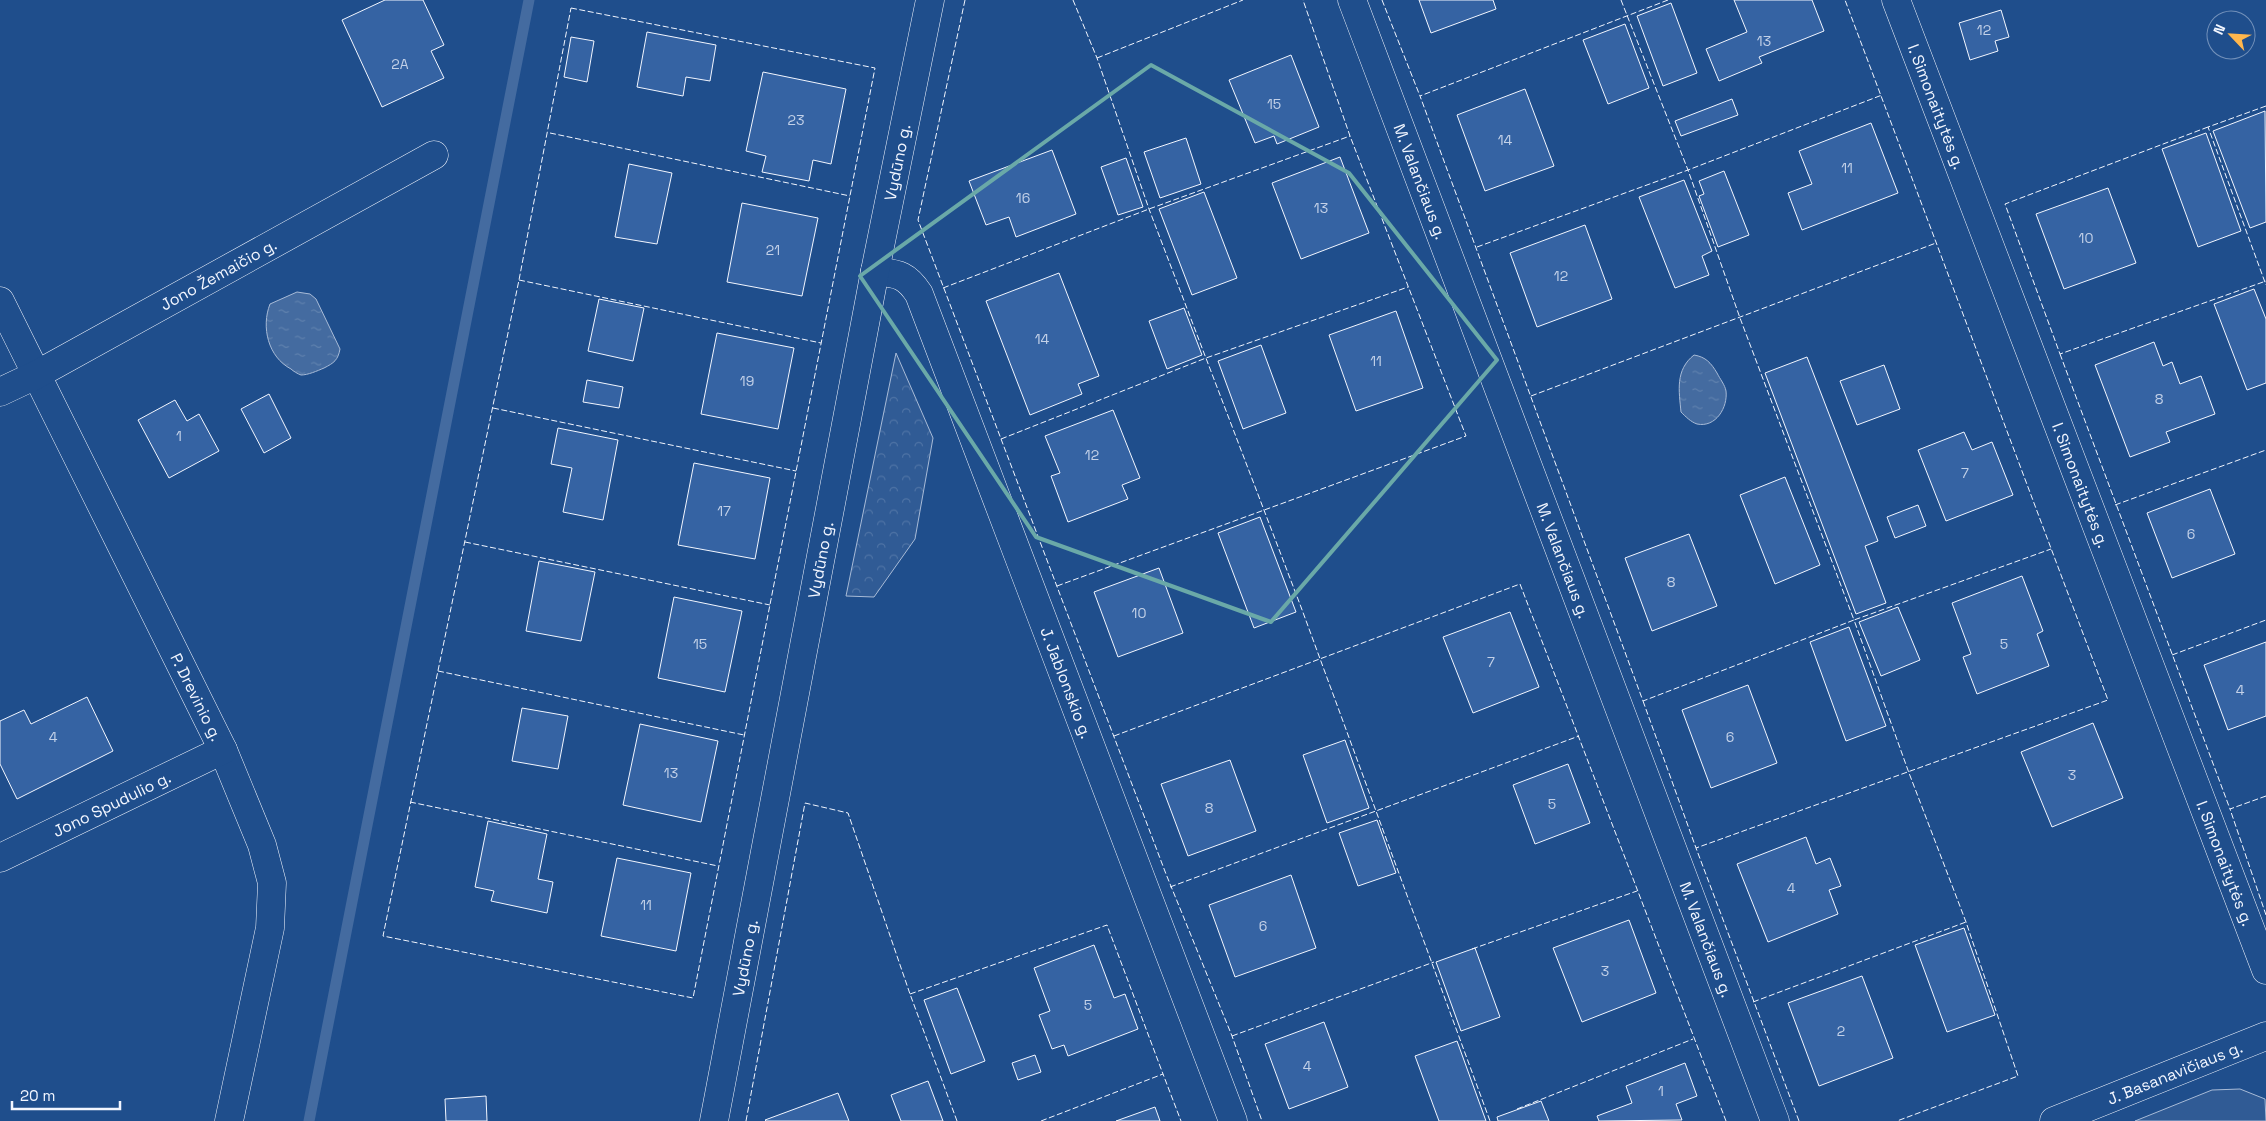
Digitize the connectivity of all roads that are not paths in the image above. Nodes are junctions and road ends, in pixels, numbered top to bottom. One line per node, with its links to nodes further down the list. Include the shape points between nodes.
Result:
1 (930, 0): 5 (street, Vydūno g.)
2 (1352, 0): 16 (street, M. Valančiaus g.)
3 (1896, 0): 11 (street, I. Simonaitytės g.)
4 (434, 155): 7 (street, Jono Žemaičio g.)
5 (875, 271): 14 (street, Vydūno g.); 15 (street, J. Jablonskio g., via 894,273 910,280 919,294)
6 (0, 301): 7 (street, P. Drevinio g.)
7 (36, 375): 8 (street, Jono Žemaičio g.); 9 (street, P. Drevinio g.)
8 (0, 392)
9 (223, 750): 10 (street, Jono Spudulio g.); 13 (street, P. Drevinio g., via 262,845 272,883 270,928)
10 (0, 858)
11 (2266, 970)
12 (2266, 1036): 17 (street, J. Basanavičiaus g.)
13 (229, 1121)
14 (714, 1121)
15 (1233, 1121)
16 (1775, 1121)
17 (2054, 1121)

